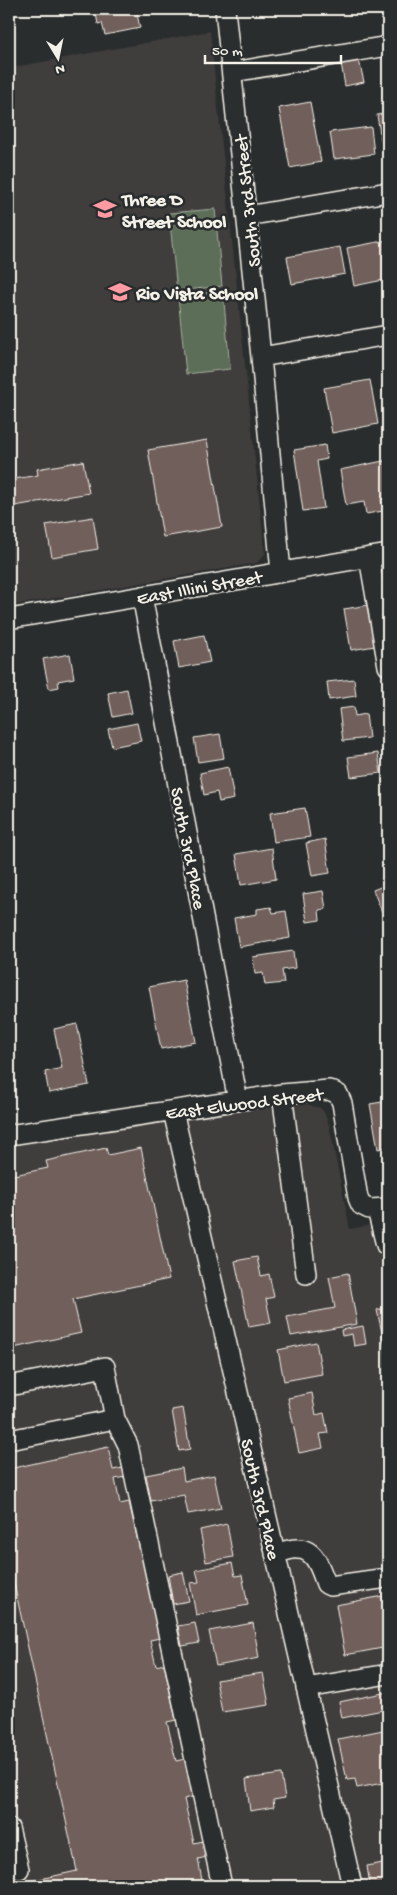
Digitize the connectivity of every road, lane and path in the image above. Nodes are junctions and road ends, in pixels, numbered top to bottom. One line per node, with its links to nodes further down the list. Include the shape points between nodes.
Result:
1 (226, 9): 3 (street, South 3rd Street)
2 (388, 46): 3 (street)
3 (233, 72): 5 (street, South 3rd Street)
4 (388, 192): 5 (street)
5 (247, 216): 7 (street, South 3rd Street)
6 (388, 335): 7 (street)
7 (261, 357): 10 (street, South 3rd Street)
8 (388, 554): 9 (street, East Illini Street)
9 (369, 557): 10 (street, East Illini Street); 13 (street)
10 (281, 572): 11 (street, East Illini Street)
11 (142, 596): 12 (street, East Illini Street); 15 (street, South 3rd Place)
12 (9, 619)
13 (388, 666)
14 (282, 1094): 15 (street, East Elwood Street); 18 (street, East Elwood Street, via 329,1090 338,1094 358,1198 368,1209); 20 (street)
15 (238, 1100): 16 (street, East Elwood Street)
16 (173, 1110): 17 (street, East Elwood Street); 24 (street, South 3rd Place)
17 (9, 1134)
18 (383, 1209): 19 (street, via 382,1232)
19 (388, 1246)
20 (306, 1274)
21 (9, 1386): 22 (street, via 105,1367)
22 (115, 1419): 23 (street); 30 (street, via 128,1445)
23 (9, 1440)
24 (274, 1554): 25 (street, via 299,1548 311,1554 330,1586); 27 (street, South 3rd Place)
25 (380, 1579)
26 (388, 1674): 27 (street)
27 (306, 1688): 31 (street, South 3rd Place)
28 (9, 1828): 29 (street)
29 (19, 1870)
30 (222, 1886)
31 (352, 1886)

